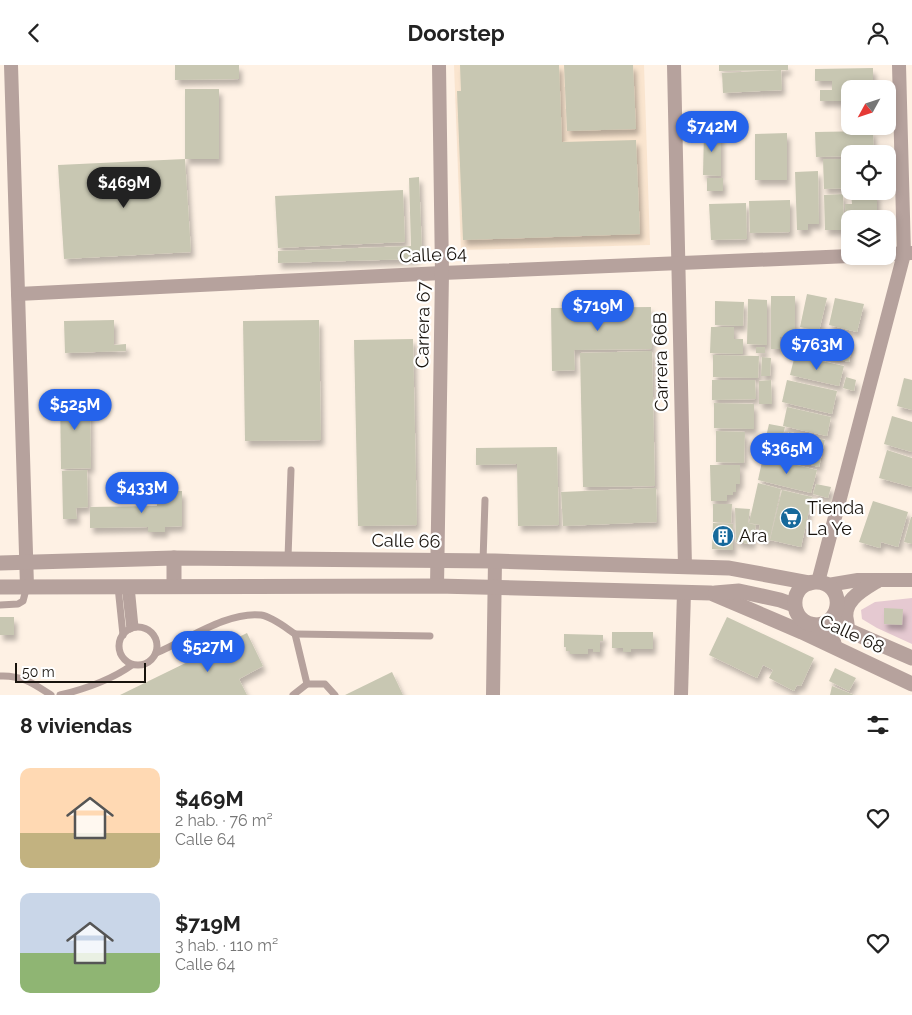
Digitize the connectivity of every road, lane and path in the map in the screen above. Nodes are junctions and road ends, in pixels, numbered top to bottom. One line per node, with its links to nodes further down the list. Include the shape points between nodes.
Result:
1 (11, 65): 9 (street)
2 (439, 65): 8 (street, Carrera 67)
3 (674, 65): 7 (street, Carrera 66B)
4 (900, 65): 5 (street)
5 (908, 253): 23 (street)
6 (841, 256): 7 (street, Calle 64)
7 (677, 263): 8 (street, Calle 64); 20 (street, Carrera 66B)
8 (442, 273): 9 (street, Calle 64); 15 (street, Carrera 67)
9 (18, 294): 17 (street)
10 (290, 470): 13 (lane)
11 (485, 500): 16 (lane)
12 (174, 558): 13 (street, Calle 66); 17 (street, Calle 66); 26 (street)
13 (288, 558): 14 (street, Calle 66)
14 (324, 558): 15 (street, Calle 66); 24 (street)
15 (438, 561): 16 (street, Calle 66); 27 (street, Carrera 67)
16 (489, 561): 19 (street, Calle 66); 30 (street)
17 (27, 562): 18 (street, Calle 66); 29 (street)
18 (0, 563)
19 (577, 563): 20 (street, Calle 66); 31 (street)
20 (685, 567): 23 (street, Calle 66, via 729,568)
21 (912, 580): 22 (street, Calle 66)
22 (877, 581): 23 (street, Calle 66); 32 (street)
23 (819, 583): 35 (street, via 834,592); 37 (street, via 800,590)
24 (324, 585): 26 (street); 27 (street)
25 (125, 586): 26 (street); 29 (street); 40 (lane); 42 (lane)
26 (174, 586)
27 (437, 586): 30 (street)
28 (0, 587): 29 (street)
29 (27, 587): 36 (lane, via 24,601)
30 (494, 587): 31 (street); 56 (street)
31 (578, 589): 33 (street)
32 (863, 589): 35 (street); 41 (street, via 846,609 845,617)
33 (684, 592): 34 (street); 57 (street)
34 (711, 593): 37 (street, via 739,591); 45 (street, Calle 68)
35 (838, 601): 38 (street)
36 (0, 605)
37 (794, 605): 39 (street, via 803,621)
38 (833, 618): 39 (street); 41 (street, Calle 68)
39 (818, 625): 45 (street)
40 (132, 628): 42 (lane); 46 (lane, via 144,628 154,635)
41 (852, 633): 47 (street, Calle 68)
42 (122, 635): 48 (lane, via 120,652)
43 (295, 635): 44 (lane); 46 (lane, via 263,615 239,616); 50 (lane)
44 (430, 636)
45 (839, 649): 51 (street, Calle 68)
46 (156, 653): 48 (lane, via 144,665)
47 (912, 658)
48 (132, 665): 53 (lane, via 98,683)
49 (0, 676): 52 (lane, via 31,682)
50 (307, 684): 54 (lane); 55 (lane, via 325,684)
51 (912, 684)
52 (51, 695)
53 (60, 695)
54 (292, 695)
55 (335, 695)
56 (493, 695)
57 (681, 695)

